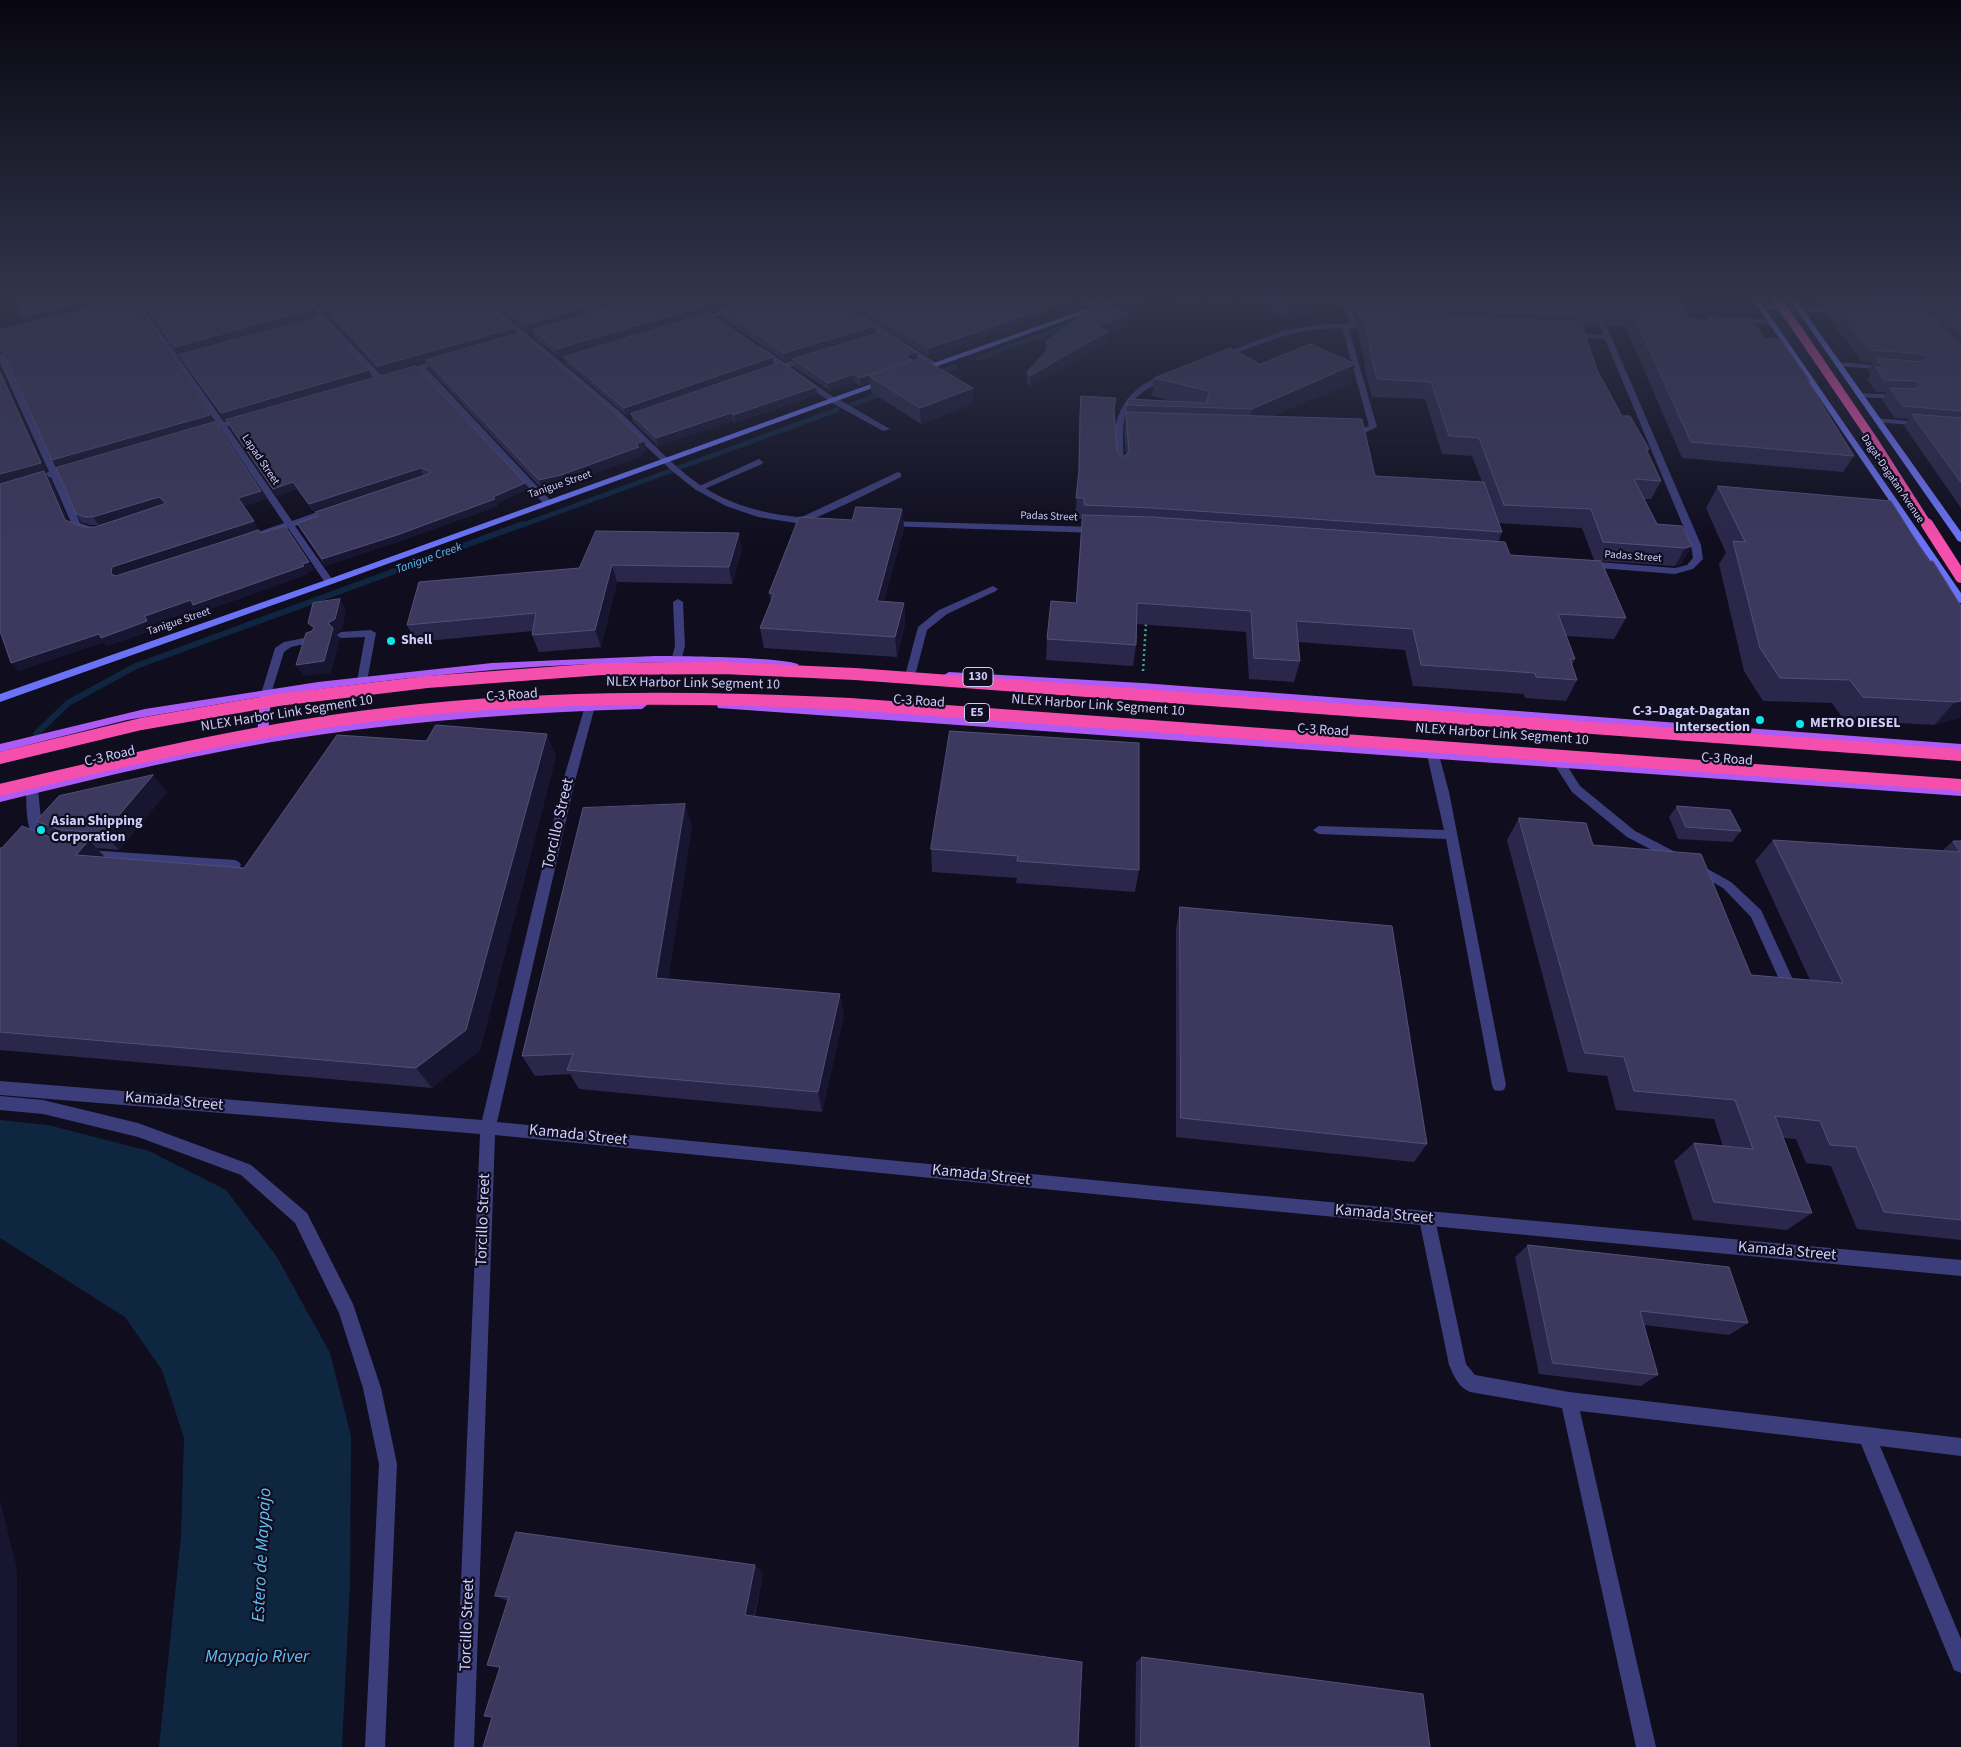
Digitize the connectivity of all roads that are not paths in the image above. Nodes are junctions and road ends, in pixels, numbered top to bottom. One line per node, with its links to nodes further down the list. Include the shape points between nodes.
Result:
1 (11, 379): 33 (street)
2 (188, 379): 23 (street, Lapad Street)
3 (383, 379): 14 (street)
4 (432, 379): 37 (street)
5 (580, 379): 20 (street)
6 (802, 379): 17 (street)
7 (1160, 379): 24 (street, via 1137,392 1121,414)
8 (1359, 379): 28 (street, via 1373,427 1356,435)
9 (1626, 379): 47 (street, Padas Street, via 1696,545 1698,559 1690,567 1675,571)
10 (1810, 379): 51 (street, Dagat-Dagatan Avenue)
11 (1831, 379): 48 (highway, bridge)
12 (1849, 379): 15 (street, Dagat-Dagatan Avenue)
13 (889, 381): 17 (street, Tanigue Street)
14 (370, 382)
15 (1860, 395): 16 (street); 21 (street, Dagat-Dagatan Avenue)
16 (1908, 397)
17 (835, 401): 26 (street); 30 (street, Tanigue Street)
18 (250, 416): 23 (street)
19 (634, 417): 20 (street)
20 (625, 420): 30 (street)
21 (1877, 420): 22 (street); 46 (street, Dagat-Dagatan Avenue)
22 (1933, 424)
23 (222, 425): 27 (street); 42 (street, Lapad Street)
24 (1118, 428): 25 (street); 32 (street)
25 (1127, 428)
26 (886, 429)
27 (194, 433)
28 (1338, 435)
29 (759, 462): 35 (street)
30 (670, 463): 35 (street); 37 (street, Tanigue Street)
31 (82, 465): 33 (street)
32 (1121, 472)
33 (54, 473): 36 (street); 43 (street, via 76,525)
34 (898, 475): 39 (street)
35 (699, 488): 39 (street, via 753,513)
36 (0, 489)
37 (547, 502): 49 (street, Tanigue Street)
38 (345, 506): 42 (street)
39 (798, 521): 40 (street)
40 (828, 522)
41 (877, 523): 44 (street, Padas Street)
42 (290, 524): 45 (street); 49 (street, Lapad Street)
43 (100, 530)
44 (1106, 530)
45 (252, 536)
46 (1961, 539)
47 (1576, 564)
48 (1961, 577)
49 (329, 582): 59 (street, Tanigue Street)
50 (993, 590): 56 (street, via 943,612 922,629)
51 (1961, 600)
52 (678, 602): 55 (street, via 680,646)
53 (341, 635): 57 (street, via 371,633)
54 (314, 639): 58 (street, via 288,644 279,650)
55 (676, 661): 56 (main road, C-3 Road / 130); 57 (main road, C-3 Road / 130, via 590,661 443,671)
56 (911, 672): 63 (main road, C-3 Road / 130)
57 (362, 681): 58 (main road, C-3 Road / 130)
58 (266, 694): 61 (main road); 62 (main road, C-3 Road / 130, via 143,713)
59 (0, 698)
60 (590, 706): 61 (main road, C-3 Road, via 417,719); 64 (main road, C-3 Road, via 719,705 826,711); 81 (street, Torcillo Street, via 569,782)
61 (262, 740): 69 (main road, C-3 Road)
62 (0, 748)
63 (1961, 748)
64 (1433, 755): 67 (main road, C-3 Road); 73 (street)
65 (1961, 756): 66 (highway, NLEX Harbor Link Segment 10 / E5, bridge, via 854,674 723,668 592,669 427,682 308,696 141,724)
66 (0, 758)
67 (1560, 764): 70 (main road, C-3 Road); 77 (street, via 1576,789 1631,834 1727,886 1756,914)
68 (0, 790): 70 (highway, NLEX Harbor Link Segment 10 / E5, bridge, via 257,733 423,710 591,699 718,698 850,704)
69 (32, 790): 71 (main road, C-3 Road); 74 (street, via 33,823 45,842)
70 (1960, 791)
71 (0, 798)
72 (1319, 830): 73 (street)
73 (1452, 835): 78 (street)
74 (60, 848)
75 (76, 854): 76 (street)
76 (235, 865)
77 (1788, 984)
78 (1499, 1085)
79 (0, 1088): 81 (street, Kamada Street)
80 (0, 1103): 88 (street, via 43,1107 138,1130 246,1170 301,1218 346,1310 372,1388 388,1464)
81 (488, 1128): 82 (street, Kamada Street); 89 (street, Torcillo Street)
82 (1427, 1219): 83 (street, Kamada Street); 84 (street, via 1462,1374 1470,1383)
83 (1961, 1268)
84 (1569, 1401): 85 (street); 90 (street)
85 (1866, 1435): 86 (street); 87 (street)
86 (1961, 1447)
87 (1961, 1663)
88 (374, 1747)
89 (464, 1747)
90 (1646, 1747)

